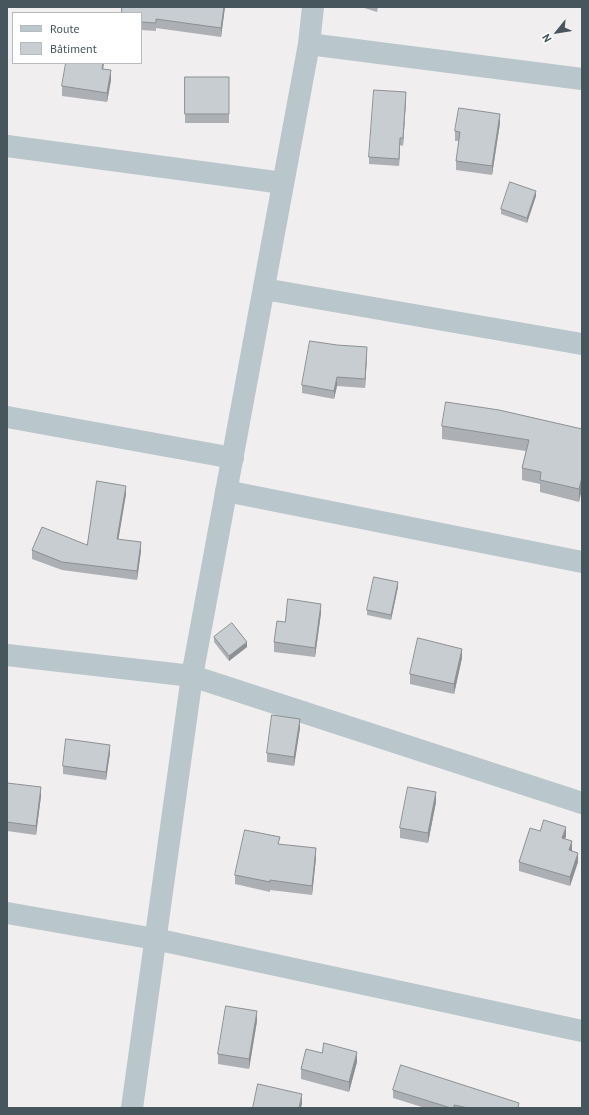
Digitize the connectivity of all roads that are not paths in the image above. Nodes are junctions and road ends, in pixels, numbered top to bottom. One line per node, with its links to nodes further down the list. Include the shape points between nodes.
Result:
1 (313, 7): 2 (street)
2 (308, 44): 3 (street); 5 (street)
3 (582, 79)
4 (7, 146): 5 (street)
5 (283, 183): 6 (street)
6 (264, 289): 7 (street); 9 (street)
7 (582, 344)
8 (7, 417): 9 (street)
9 (232, 458): 10 (street)
10 (226, 491): 11 (street); 13 (street)
11 (582, 562)
12 (7, 655): 13 (street)
13 (192, 676): 14 (street); 16 (street)
14 (582, 802)
15 (7, 913): 16 (street)
16 (155, 939): 17 (street); 18 (street)
17 (582, 1030)
18 (132, 1108)

